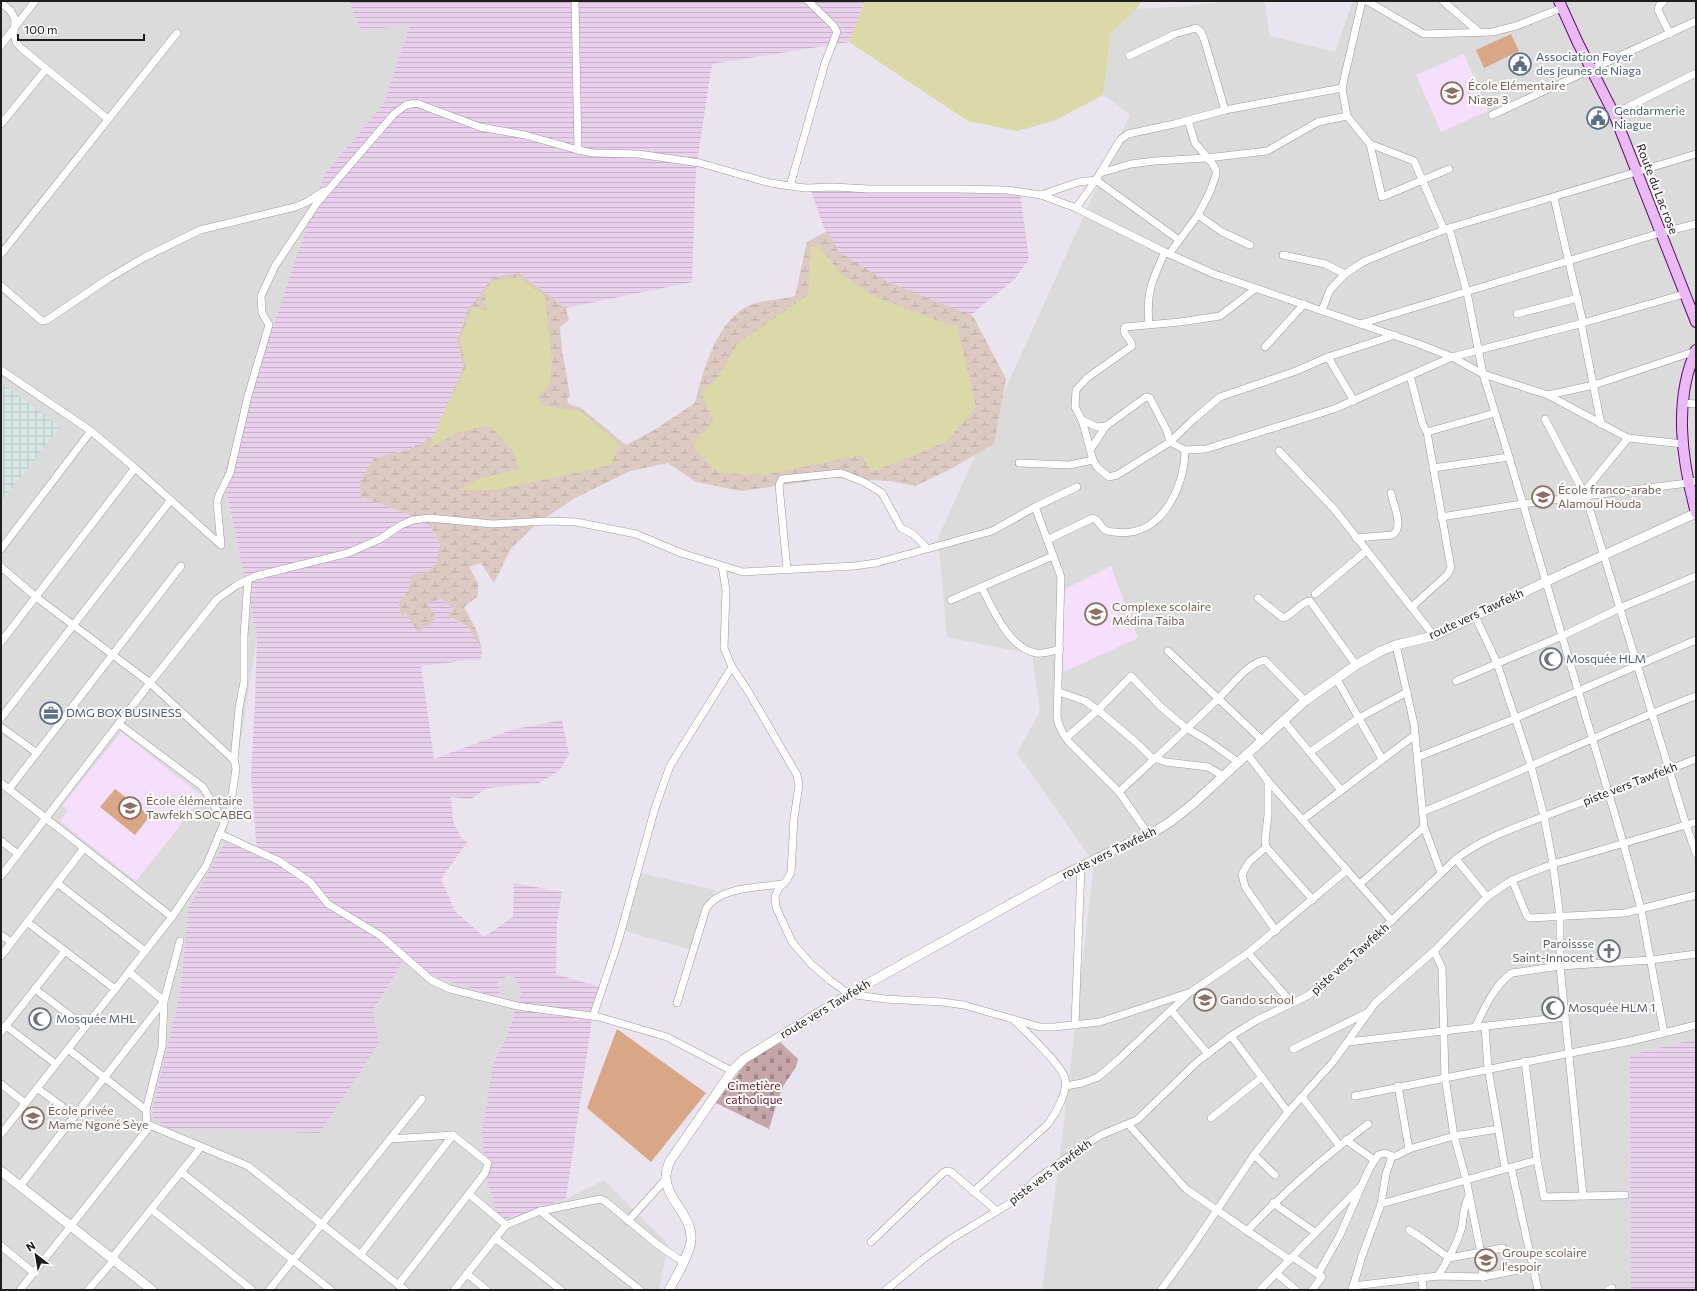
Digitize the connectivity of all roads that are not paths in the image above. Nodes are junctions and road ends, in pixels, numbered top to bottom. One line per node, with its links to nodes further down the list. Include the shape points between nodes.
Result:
1 (36, 1): 11 (street)
2 (575, 1): 29 (street)
3 (808, 1): 37 (street, via 837,32 825,63)
4 (1362, 1): 20 (street)
5 (1367, 1): 12 (street, via 1424,34)
6 (1443, 1): 12 (street)
7 (1664, 1): 14 (street, via 1658,6 1658,10)
8 (1, 4): 11 (street, via 10,10 15,19)
9 (1561, 4): 12 (street, via 1516,26 1492,32); 18 (main road, Route du Lac rose)
10 (1696, 22): 14 (street)
11 (13, 29): 15 (street); 17 (street, via 16,42 21,48)
12 (1479, 32)
13 (177, 33): 25 (street)
14 (1670, 34): 18 (street)
15 (1, 45)
16 (1129, 56): 21 (street, via 1175,34 1196,28 1204,38)
17 (46, 68): 25 (street); 27 (street)
18 (1590, 69): 22 (main road, Route du Lac rose); 23 (street)
19 (1696, 73): 22 (street)
20 (1342, 88): 21 (street); 24 (street)
21 (1225, 110): 26 (street)
22 (1614, 114): 33 (main road, Route du Lac rose)
23 (1492, 115)
24 (1347, 116): 28 (street); 31 (street, via 1318,122 1267,151)
25 (108, 120): 49 (street)
26 (1188, 120): 31 (street, via 1195,143); 34 (street, via 1123,136)
27 (1, 124)
28 (1370, 144): 36 (street, via 1414,161); 36 (street, via 1382,197)
29 (578, 150): 37 (street, via 638,154 700,163 770,183); 38 (street, via 526,135 480,127 411,103 384,124)
30 (1696, 154): 33 (street)
31 (1208, 158): 34 (street, via 1131,164); 42 (street, via 1216,170 1216,175)
32 (1449, 169): 36 (street)
33 (1637, 172): 40 (street); 45 (main road, Route du Lac rose)
34 (1100, 173): 35 (street)
35 (1096, 180): 39 (street, via 1079,182); 41 (street); 46 (street)
36 (1422, 180): 44 (street)
37 (790, 186): 39 (street, via 868,189 958,188)
38 (329, 189): 53 (street, via 295,207 200,230 109,278 47,320 42,321); 102 (street, via 304,221 275,266 261,296 262,313 269,325 248,396 230,473 219,495 217,508 221,545)
39 (1042, 195): 41 (street)
40 (1554, 198): 44 (street); 51 (street)
41 (1076, 208): 48 (street)
42 (1198, 215): 46 (street); 47 (street, via 1222,232)
43 (1696, 224): 45 (street)
44 (1446, 229): 52 (street, via 1363,262); 55 (street)
45 (1660, 233): 51 (street); 56 (main road, Route du Lac rose)
46 (1179, 240): 48 (street)
47 (1250, 245)
48 (1167, 253): 54 (street); 64 (street, via 1149,292)
49 (1, 254)
50 (1283, 255): 52 (street, via 1326,264)
51 (1570, 262): 55 (street); 57 (street)
52 (1345, 274): 60 (street, via 1330,290)
53 (1, 286)
54 (1256, 289): 58 (street); 64 (street, via 1220,316)
55 (1467, 292): 65 (street); 68 (street)
56 (1684, 294): 59 (main road, Route du Lac rose); 63 (street)
57 (1578, 298): 61 (street); 63 (street)
58 (1304, 304): 60 (street); 67 (street)
59 (1693, 308): 62 (main road, Route du Lac rose)
60 (1322, 310): 65 (street)
61 (1517, 314)
62 (1696, 322)
63 (1582, 323): 68 (street); 75 (street)
64 (1149, 324): 82 (street, via 1125,327 1125,334 1131,340 1132,346 1087,378 1076,390 1074,407)
65 (1360, 324): 66 (street)
66 (1395, 335): 70 (street); 71 (street)
67 (1265, 347)
68 (1478, 349): 71 (street); 73 (street)
69 (1696, 351): 75 (street); 78 (main road, via 1687,376)
70 (1328, 356): 77 (street); 88 (street, via 1296,371 1220,397)
71 (1452, 357): 73 (street); 74 (street)
72 (1, 370): 85 (street)
73 (1483, 374): 76 (street); 80 (street)
74 (1410, 376): 77 (street); 86 (street, via 1423,425)
75 (1594, 385): 76 (street); 83 (street)
76 (1548, 395): 83 (street)
77 (1354, 401): 91 (street, via 1206,449)
78 (1683, 403): 79 (street); 89 (main road)
79 (1696, 404)
80 (1495, 413): 86 (street); 93 (street)
81 (1545, 419): 101 (street)
82 (1082, 420): 84 (street, via 1097,427); 90 (street)
83 (1601, 424): 87 (street)
84 (1106, 426): 88 (street, via 1146,397 1150,398); 90 (street)
85 (91, 431): 96 (street); 110 (street)
86 (1428, 432): 97 (street)
87 (1628, 438): 89 (street); 101 (street)
88 (1170, 442): 91 (street); 94 (street, via 1117,475 1109,477)
89 (1683, 444): 98 (main road)
90 (1090, 450): 94 (street)
91 (1185, 450): 108 (street, via 1175,497 1155,521 1138,532 1117,532 1104,529 1093,518)
92 (1280, 451): 107 (street, via 1335,510)
93 (1509, 457): 97 (street); 103 (street)
94 (1093, 460): 95 (street, via 1069,465)
95 (1019, 463)
96 (135, 468): 102 (street); 123 (street)
97 (1433, 468): 106 (street)
98 (1692, 482): 101 (street); 105 (main road)
99 (1077, 487): 104 (street)
100 (1391, 493): 107 (street, via 1399,526 1396,532 1392,535)
101 (1585, 494): 103 (street); 112 (street)
102 (170, 501): 129 (street)
103 (1522, 504): 106 (street); 120 (street)
104 (1035, 507): 108 (street); 109 (street, via 992,531)
105 (1696, 513): 112 (street, route vers Tawfekh)
106 (1441, 517): 126 (street, via 1451,568 1447,575)
107 (1356, 538): 111 (street)
108 (1048, 540): 113 (street)
109 (927, 548): 117 (street, via 854,566); 117 (street, via 913,534 901,528 882,493 864,482 841,473 782,479 779,484)
110 (1, 549)
111 (1366, 551): 122 (street); 126 (street)
112 (1604, 555): 120 (street, route vers Tawfekh); 127 (street)
113 (1053, 556): 121 (street); 135 (street, via 1061,577)
114 (181, 566): 137 (street)
115 (722, 566): 117 (street, via 743,572); 119 (street, via 681,553 636,534 576,522 493,524 430,518 413,520 401,525 380,539 348,553); 141 (street, via 726,590 724,648)
116 (1, 567): 123 (street)
117 (787, 569)
118 (1696, 576): 127 (street)
119 (248, 580): 144 (street, via 217,599); 171 (street, via 244,682)
120 (1545, 582): 128 (street, route vers Tawfekh); 131 (street)
121 (982, 588): 125 (street); 135 (street, via 994,614 1021,647 1035,653)
122 (1315, 594)
123 (36, 597): 129 (street); 133 (street)
124 (1258, 598): 139 (street, via 1284,618 1310,601)
125 (951, 600)
126 (1412, 608): 130 (street)
127 (1620, 608): 131 (street); 140 (street)
128 (1475, 616): 130 (street, route vers Tawfekh); 138 (street)
129 (73, 626): 137 (street); 153 (street)
130 (1434, 636): 134 (street, route vers Tawfekh)
131 (1562, 636): 138 (street); 145 (street)
132 (1696, 640): 140 (street)
133 (1, 642)
134 (1396, 645): 139 (street, route vers Tawfekh); 147 (street)
135 (1060, 649): 146 (street)
136 (1168, 651): 149 (street)
137 (113, 655): 144 (street); 165 (street)
138 (1497, 663): 143 (street); 155 (street)
139 (1356, 665): 142 (street, route vers Tawfekh)
140 (1638, 665): 145 (street); 152 (street)
141 (732, 667): 206 (street, via 797,775 799,785 791,872); 238 (street, via 670,766 655,808 618,942)
142 (1336, 678): 150 (street, route vers Tawfekh); 154 (street)
143 (1456, 681)
144 (150, 683): 157 (street); 171 (street)
145 (1579, 691): 155 (street); 162 (street)
146 (1059, 692): 151 (street, via 1085,701); 161 (street, via 1057,718)
147 (1407, 692): 154 (street); 160 (street)
148 (1696, 696): 152 (street)
149 (1218, 699): 150 (street, via 1251,667 1265,660); 159 (street); 163 (street)
150 (1305, 701): 156 (street, route vers Tawfekh)
151 (1098, 710): 159 (street, via 1131,676 1161,708); 161 (street); 168 (street)
152 (1652, 712): 162 (street); 174 (street)
153 (1, 718)
154 (1359, 718): 164 (street); 169 (street)
155 (1516, 718): 167 (street); 173 (street)
156 (1283, 720): 163 (street, route vers Tawfekh); 164 (street)
157 (119, 724): 184 (street); 186 (street, via 203,787)
158 (1, 727): 165 (street)
159 (1186, 728): 168 (street); 172 (street)
160 (1415, 735): 167 (street); 169 (street)
161 (1066, 738): 180 (street)
162 (1593, 738): 173 (street); 181 (street)
163 (1262, 740): 166 (street, route vers Tawfekh)
164 (1310, 752): 179 (street)
165 (37, 753): 178 (street)
166 (1247, 754): 172 (street, route vers Tawfekh); 176 (street)
167 (1418, 757): 182 (street)
168 (1154, 758): 175 (street, via 1208,767); 180 (street)
169 (1382, 759): 179 (street)
170 (1696, 759): 174 (street, piste vers Tawfekh)
171 (234, 760): 186 (street, via 236,769 230,809)
172 (1238, 762): 175 (street, route vers Tawfekh)
173 (1531, 766): 182 (street); 183 (street)
174 (1669, 769): 181 (street, piste vers Tawfekh); 188 (street)
175 (1224, 776): 191 (street, route vers Tawfekh, via 1170,822)
176 (1268, 781): 185 (street); 194 (street)
177 (1, 783): 178 (street)
178 (9, 789): 184 (street)
179 (1341, 790): 185 (street)
180 (1119, 792): 191 (street)
181 (1608, 792): 183 (street, piste vers Tawfekh); 193 (street)
182 (1422, 812): 189 (street)
183 (1544, 816): 198 (street, piste vers Tawfekh, via 1487,839); 199 (street)
184 (46, 818): 195 (street); 197 (street)
185 (1302, 820): 201 (street)
186 (224, 822): 190 (street)
187 (1696, 822): 188 (street)
188 (1686, 825): 193 (street); 196 (street)
189 (1424, 827): 202 (street); 207 (street)
190 (220, 834): 213 (street, via 206,866); 238 (street, via 279,862 310,882 328,904 381,936 431,980 450,989 517,1006)
191 (1149, 835): 200 (street, route vers Tawfekh)
192 (1, 841): 197 (street)
193 (1623, 842): 199 (street); 211 (street)
194 (1266, 847): 210 (street); 216 (street, via 1249,862 1242,874 1245,887)
195 (84, 848): 205 (street); 213 (street)
196 (1696, 852)
197 (18, 854): 203 (street)
198 (1456, 859): 202 (street, piste vers Tawfekh); 209 (street)
199 (1553, 864): 204 (street); 212 (street)
200 (1081, 866): 232 (street, route vers Tawfekh); 241 (street)
201 (1348, 870): 207 (street); 210 (street)
202 (1441, 874): 214 (street, piste vers Tawfekh)
203 (1, 876)
204 (1512, 880): 209 (street); 212 (street, via 1528,917)
205 (57, 883): 215 (street); 222 (street)
206 (783, 884): 232 (street, via 775,896 776,907 792,942 812,965); 234 (street, via 734,891 709,903)
207 (1360, 884): 214 (street)
208 (1696, 895): 211 (street)
209 (1487, 897): 221 (street)
210 (1312, 900): 216 (street)
211 (1641, 909): 212 (street, via 1625,913); 226 (street)
212 (1560, 916): 227 (street)
213 (172, 917): 222 (street)
214 (1392, 921): 235 (street, piste vers Tawfekh, via 1320,988)
215 (27, 922): 219 (street); 220 (street)
216 (1276, 931): 223 (street)
217 (1, 934): 219 (street)
218 (180, 941): 233 (street)
219 (11, 942): 225 (street)
220 (65, 951): 229 (street); 230 (street)
221 (1434, 951): 237 (street, via 1375,1003); 247 (street, via 1442,968)
222 (145, 952): 228 (street)
223 (1248, 954): 231 (street); 235 (street)
224 (1696, 954): 226 (street)
225 (1, 956)
226 (1651, 960): 227 (street); 248 (street)
227 (1560, 966): 239 (street); 245 (street, via 1517,971 1508,975 1496,990)
228 (129, 972): 230 (street); 233 (street)
229 (35, 989): 243 (street); 246 (street)
230 (115, 989): 243 (street)
231 (1191, 992): 236 (street); 241 (street, via 1100,1022)
232 (849, 994): 240 (street, via 964,1005); 258 (street, route vers Tawfekh, via 757,1049)
233 (164, 1001): 260 (street); 270 (street, via 162,1047)
234 (677, 1003)
235 (1292, 1003): 249 (street, piste vers Tawfekh)
236 (1171, 1010): 254 (street); 263 (street, via 1098,1077)
237 (1369, 1012): 250 (street); 252 (street)
238 (593, 1016): 258 (street, via 667,1037)
239 (1565, 1017): 244 (street); 253 (street)
240 (1015, 1021): 241 (street, via 1040,1027); 263 (street, via 1063,1072)
241 (1075, 1025)
242 (1696, 1025): 248 (street)
243 (85, 1027): 251 (street)
244 (1485, 1027): 245 (street); 257 (street)
245 (1475, 1028): 247 (street)
246 (3, 1029): 256 (street)
247 (1445, 1032): 250 (street); 259 (street)
248 (1664, 1033): 253 (street)
249 (1231, 1036): 254 (street, piste vers Tawfekh); 261 (street)
250 (1348, 1042): 267 (street)
251 (68, 1049): 256 (street); 260 (street)
252 (1293, 1049)
253 (1570, 1052): 255 (street); 302 (street)
254 (1208, 1054): 275 (street, piste vers Tawfekh)
255 (1525, 1061): 257 (street); 289 (street)
256 (56, 1064): 265 (street)
257 (1488, 1068): 259 (street); 277 (street)
258 (732, 1071): 294 (street, route vers Tawfekh, via 670,1161)
259 (1445, 1077): 264 (street); 280 (street)
260 (104, 1078): 270 (street); 272 (street)
261 (1261, 1078): 271 (street); 273 (street)
262 (1, 1084): 269 (street)
263 (1066, 1086): 298 (street, via 1057,1113 1048,1124)
264 (1398, 1086): 266 (street); 285 (street)
265 (37, 1088): 269 (street); 272 (street)
266 (1355, 1096)
267 (1302, 1097): 271 (street); 283 (street)
268 (422, 1099): 281 (street)
269 (26, 1103): 278 (street)
270 (146, 1110): 276 (street, via 146,1121)
271 (1288, 1112): 286 (street)
272 (75, 1116): 297 (street)
273 (1211, 1118)
274 (1368, 1124): 282 (street)
275 (1129, 1125): 306 (street, via 1186,1189); 308 (street, piste vers Tawfekh, via 1107,1132 1088,1143 1035,1180 1022,1196)
276 (150, 1126): 284 (street); 312 (street)
277 (1498, 1129): 280 (street); 290 (street)
278 (1, 1134)
279 (453, 1135): 281 (street); 299 (street, via 488,1163 485,1172); 321 (street)
280 (1454, 1136): 285 (street); 295 (street)
281 (390, 1140): 310 (street)
282 (1346, 1140): 283 (street); 288 (street)
283 (1340, 1145): 303 (street)
284 (201, 1147): 292 (street); 310 (street, via 248,1166)
285 (1409, 1149): 287 (street)
286 (1254, 1155): 293 (street); 306 (street)
287 (1392, 1156): 288 (street, via 1383,1153); 304 (street)
288 (1374, 1160): 296 (street)
289 (1538, 1160): 290 (street); 302 (street, via 1544,1197)
290 (1508, 1168): 295 (street); 327 (street)
291 (1, 1171): 297 (street)
292 (181, 1172): 305 (street); 325 (street)
293 (1275, 1175)
294 (666, 1179): 309 (street); 326 (street, via 670,1193 690,1228 691,1241)
295 (1466, 1179): 301 (street); 304 (street)
296 (1363, 1183): 315 (street); 331 (street, via 1340,1235)
297 (20, 1186): 312 (street)
298 (973, 1192): 308 (street); 317 (street, via 951,1172 944,1172)
299 (469, 1194): 311 (street); 336 (street)
300 (1626, 1195): 302 (street)
301 (1469, 1196): 320 (street); 323 (street, via 1464,1207 1460,1233)
302 (1583, 1196)
303 (1273, 1204): 314 (street); 315 (street)
304 (1381, 1204): 337 (street)
305 (151, 1209): 324 (street); 341 (street)
306 (1217, 1210): 314 (street); 351 (street)
307 (540, 1211): 309 (street, via 600,1199); 311 (street); 348 (street)
308 (997, 1211): 350 (street, piste vers Tawfekh, via 939,1248)
309 (628, 1221): 326 (street)
310 (322, 1224): 321 (street); 325 (street)
311 (506, 1225): 316 (street)
312 (71, 1226): 324 (street); 329 (street)
313 (1408, 1230): 323 (street)
314 (1247, 1231): 322 (street)
315 (1316, 1233): 322 (street)
316 (495, 1238): 330 (street); 347 (street)
317 (870, 1242)
318 (1, 1246): 329 (street)
319 (1503, 1248): 320 (street)
320 (1480, 1253): 323 (street); 333 (street)
321 (360, 1255): 336 (street)
322 (1292, 1258): 328 (street); 331 (street)
323 (1449, 1258): 332 (street)
324 (113, 1259): 339 (street); 340 (street)
325 (293, 1260): 342 (street); 343 (street)
326 (682, 1262): 349 (street)
327 (1532, 1266): 333 (street); 357 (street)
328 (1276, 1272): 352 (street); 353 (street)
329 (34, 1273): 338 (street)
330 (467, 1274): 345 (street); 346 (street)
331 (1318, 1274): 354 (street, via 1322,1277)
332 (1438, 1276): 333 (street); 334 (street)
333 (1484, 1277)
334 (1422, 1278): 335 (street); 356 (street)
335 (1385, 1282): 337 (street); 355 (street)
336 (398, 1284): 344 (street)
337 (1352, 1288)
338 (20, 1290)
339 (88, 1290)
340 (152, 1290)
341 (252, 1290)
342 (269, 1290)
343 (331, 1290)
344 (405, 1290)
345 (454, 1290)
346 (487, 1290)
347 (561, 1290)
348 (640, 1290)
349 (669, 1290)
350 (886, 1290)
351 (1161, 1290)
352 (1260, 1290)
353 (1296, 1290)
354 (1312, 1290)
355 (1384, 1290)
356 (1423, 1290)
357 (1538, 1290)

